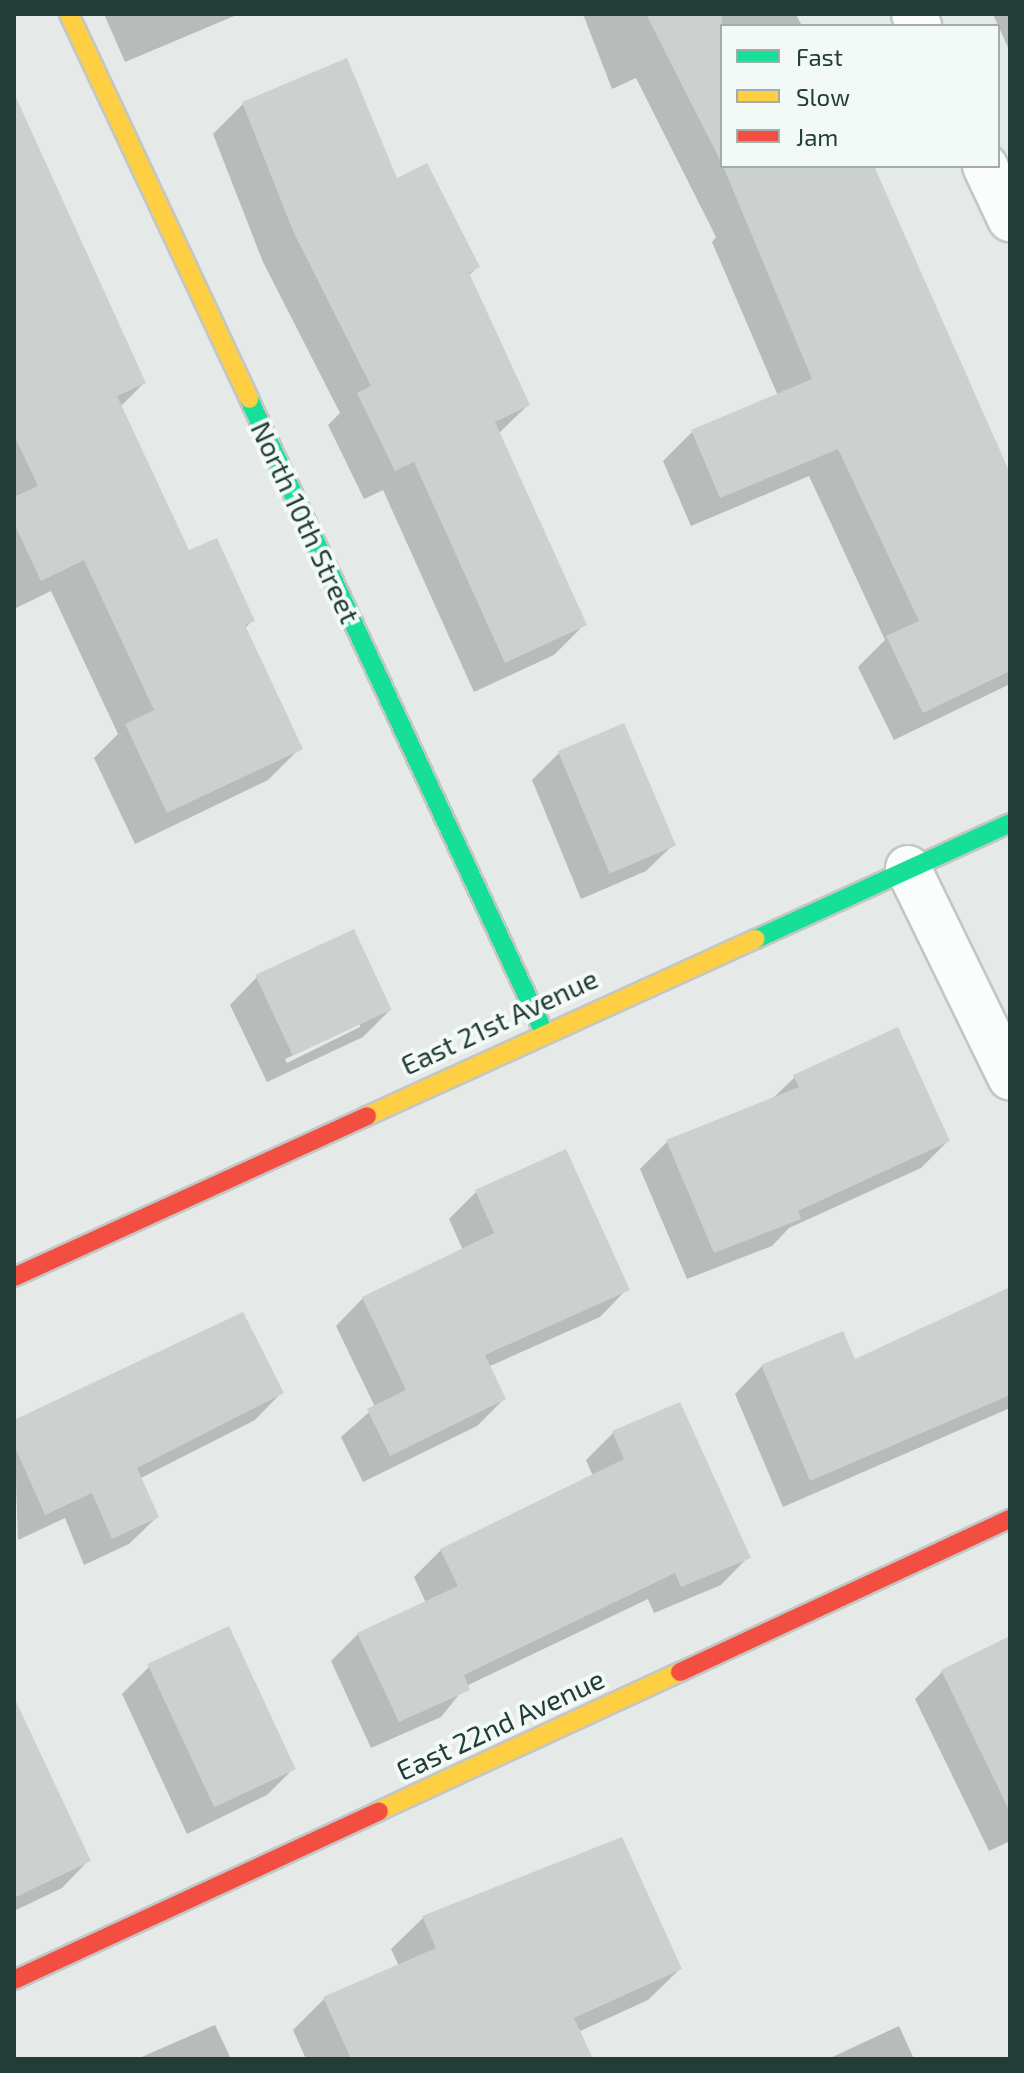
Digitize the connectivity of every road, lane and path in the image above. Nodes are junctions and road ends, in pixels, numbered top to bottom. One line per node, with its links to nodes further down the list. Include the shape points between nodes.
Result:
1 (69, 14): 6 (street, North 10th Street)
2 (986, 168): 3 (street)
3 (1010, 219)
4 (1010, 823): 5 (street, East 21st Avenue)
5 (908, 868): 6 (street, East 21st Avenue); 7 (street)
6 (543, 1030): 8 (street, East 21st Avenue)
7 (1010, 1077)
8 (14, 1277)
9 (1010, 1519): 10 (street, East 22nd Avenue)
10 (14, 1980)

